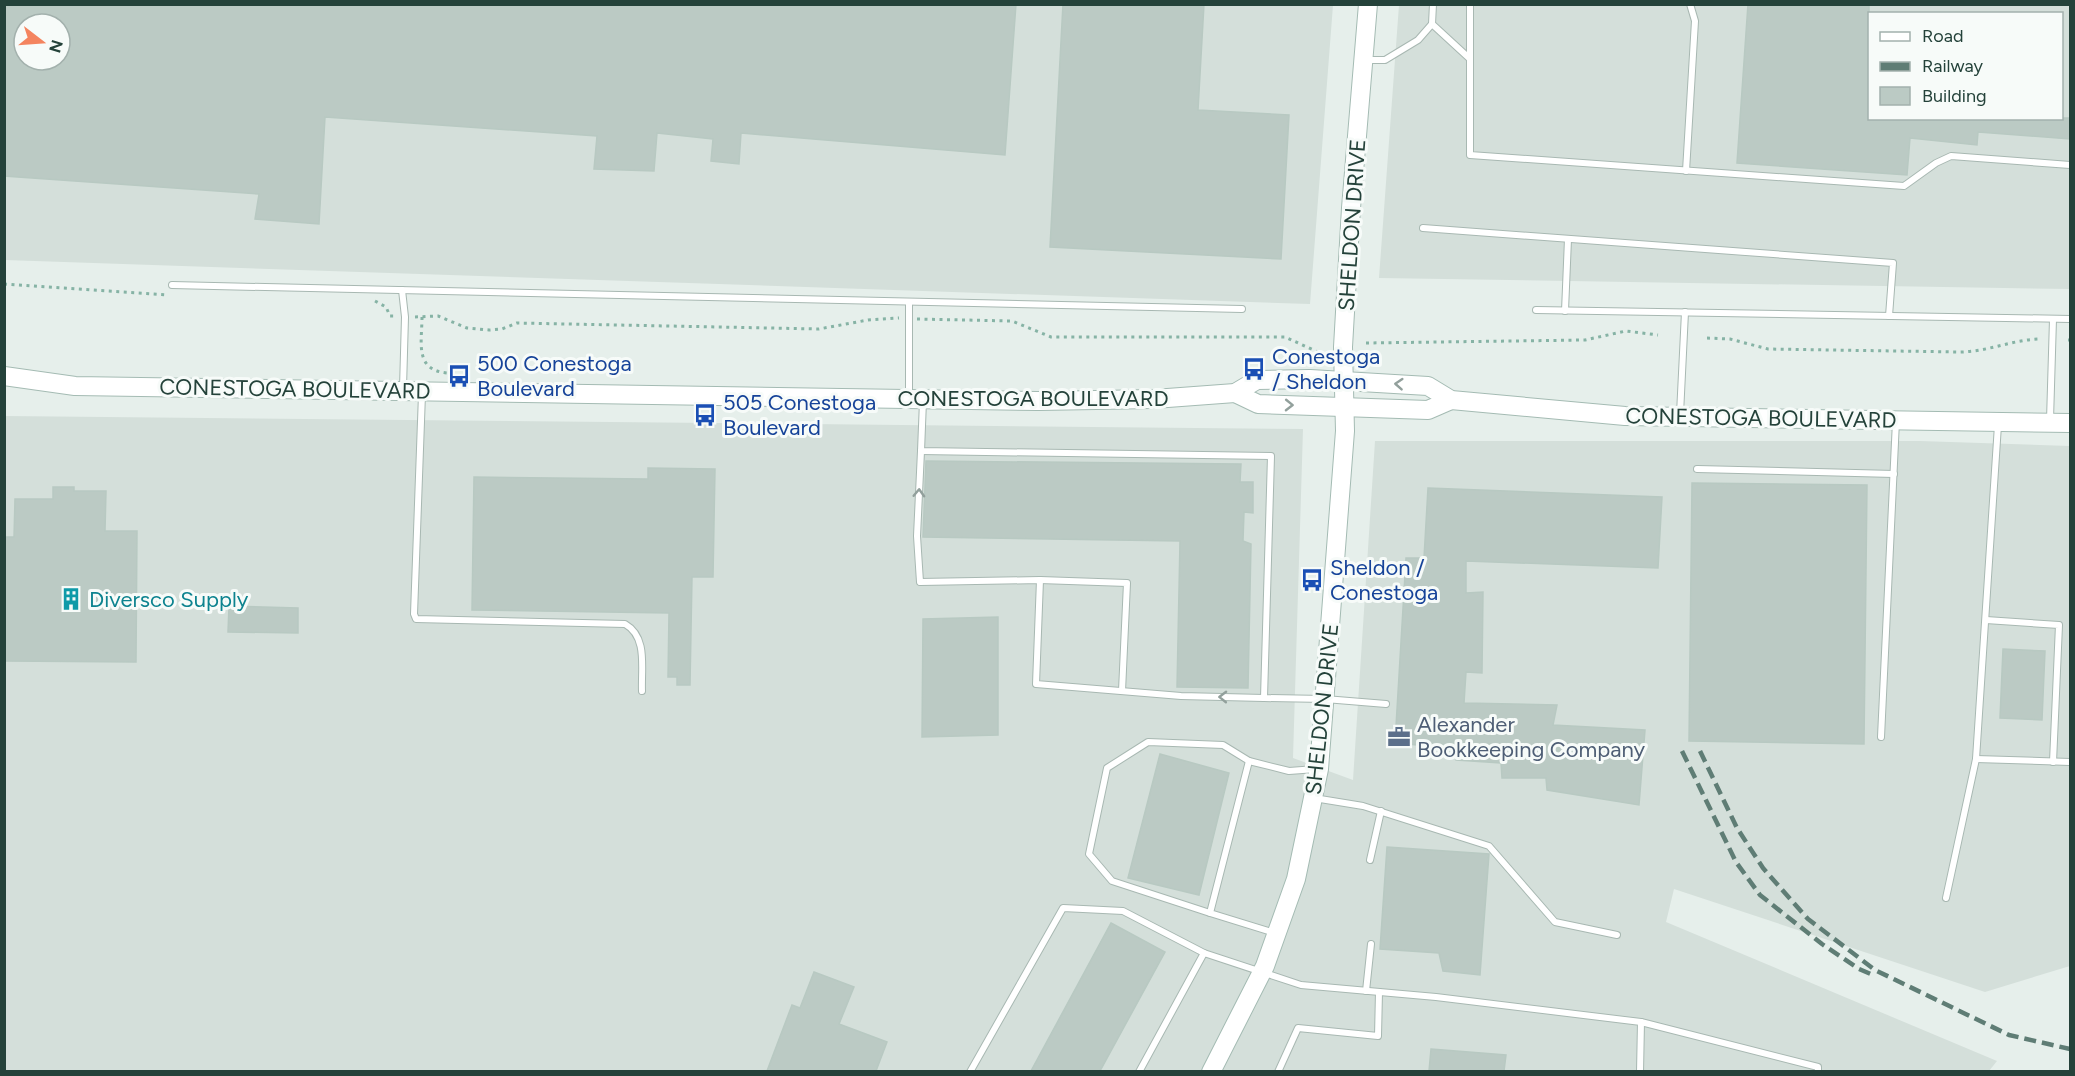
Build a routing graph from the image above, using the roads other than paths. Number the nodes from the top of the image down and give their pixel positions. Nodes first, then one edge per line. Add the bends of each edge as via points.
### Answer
1 (1368, 4) edge
2 (1434, 4) edge
3 (1470, 4) edge
4 (1690, 4) edge
5 (1432, 24) junction
6 (1469, 58) junction
7 (1365, 60) junction
8 (2070, 165) edge
9 (1686, 171) junction
10 (1423, 228) dead end
11 (1568, 239) junction
12 (172, 285) dead end
13 (402, 290) junction
14 (909, 303) junction
15 (1242, 309) dead end
16 (1536, 310) dead end
17 (1565, 311) junction
18 (1685, 312) junction
19 (1889, 316) junction
20 (2053, 319) junction
21 (2070, 319) edge
22 (4, 375) edge
23 (1344, 380) junction
24 (403, 390) junction
25 (422, 391) junction
26 (1235, 393) junction
27 (916, 399) junction
28 (1451, 400) junction
29 (1345, 406) junction
30 (1680, 417) junction
31 (1896, 421) junction
32 (1998, 422) junction
33 (2049, 422) junction
34 (2070, 423) edge
35 (921, 451) junction
36 (1697, 469) dead end
37 (1894, 474) junction
38 (1040, 580) junction
39 (1986, 620) junction
40 (642, 691) dead end
41 (1122, 691) junction
42 (1264, 698) junction
43 (1325, 699) junction
44 (1386, 704) dead end
45 (1881, 737) dead end
46 (1976, 759) junction
47 (1249, 761) junction
48 (2053, 762) junction
49 (2070, 762) edge
50 (1319, 769) junction
51 (1313, 798) junction
52 (1381, 811) junction
53 (1370, 860) dead end
54 (1946, 898) dead end
55 (1210, 913) junction
56 (1277, 933) junction
57 (1617, 935) dead end
58 (1371, 944) dead end
59 (1204, 953) junction
60 (1262, 971) junction
61 (1366, 991) junction
62 (1379, 992) junction
63 (1641, 1022) junction
64 (970, 1071) edge
65 (1138, 1071) edge
66 (1211, 1071) edge
67 (1278, 1071) edge
68 (1640, 1071) edge
69 (1818, 1071) edge

1 - 7 street, SHELDON DRIVE
2 - 5 lane
3 - 6 lane
4 - 9 lane via 1695,21
5 - 6 lane
5 - 7 lane via 1418,40 1385,60
6 - 9 lane via 1470,155
7 - 23 street, SHELDON DRIVE via 1351,208
8 - 9 lane via 1951,156 1904,186
10 - 11 lane
11 - 17 lane
11 - 19 lane via 1893,263
12 - 13 lane
13 - 14 lane
13 - 24 lane
14 - 15 lane
14 - 27 lane
16 - 17 lane
17 - 18 lane
18 - 19 lane
18 - 30 lane
19 - 20 lane
20 - 21 lane
20 - 33 lane
22 - 24 street, CONESTOGA BOULEVARD via 75,386
23 - 26 street, CONESTOGA BOULEVARD via 1257,380
28 -> 23 street, CONESTOGA BOULEVARD via 1428,386
23 - 29 street, SHELDON DRIVE
24 - 25 street, CONESTOGA BOULEVARD
25 - 27 street, CONESTOGA BOULEVARD
25 - 40 lane via 416,619 625,624 641,638
26 - 27 street, CONESTOGA BOULEVARD via 1131,400
26 -> 29 street, CONESTOGA BOULEVARD via 1258,404
27 - 35 lane
28 - 29 street, CONESTOGA BOULEVARD via 1428,410
28 - 30 street, CONESTOGA BOULEVARD via 1625,417
29 - 43 street, SHELDON DRIVE
30 - 31 street, CONESTOGA BOULEVARD
31 - 32 street, CONESTOGA BOULEVARD
31 - 37 lane
32 - 33 street, CONESTOGA BOULEVARD
32 - 39 lane
33 - 34 street, CONESTOGA BOULEVARD
38 -> 35 lane via 920,582 917,536
35 - 42 lane via 1271,456
36 - 37 lane
37 - 45 lane
38 - 41 lane via 1036,684
38 - 41 lane via 1127,583
39 - 46 lane
39 - 48 lane via 2059,625
42 -> 41 lane
42 - 43 lane
43 - 44 lane
43 - 50 street, SHELDON DRIVE
46 - 48 lane
46 - 54 lane
47 - 50 lane via 1289,771
47 - 55 lane
47 - 55 lane via 1223,745 1148,742 1107,768 1089,854 1112,881
48 - 49 lane
50 - 51 street, SHELDON DRIVE
51 - 52 lane
51 - 56 street, SHELDON DRIVE via 1296,879
52 - 53 lane
52 - 57 lane via 1489,846 1555,922
55 - 56 lane
56 - 60 street, SHELDON DRIVE
58 - 61 lane
59 - 60 lane
59 - 64 lane via 1123,912 1063,908
59 - 65 lane
60 - 61 lane via 1301,985
60 - 66 street, SHELDON DRIVE
61 - 62 lane
62 - 63 lane
62 - 67 lane via 1378,1036 1298,1028
63 - 68 lane
63 - 69 lane via 1818,1067

